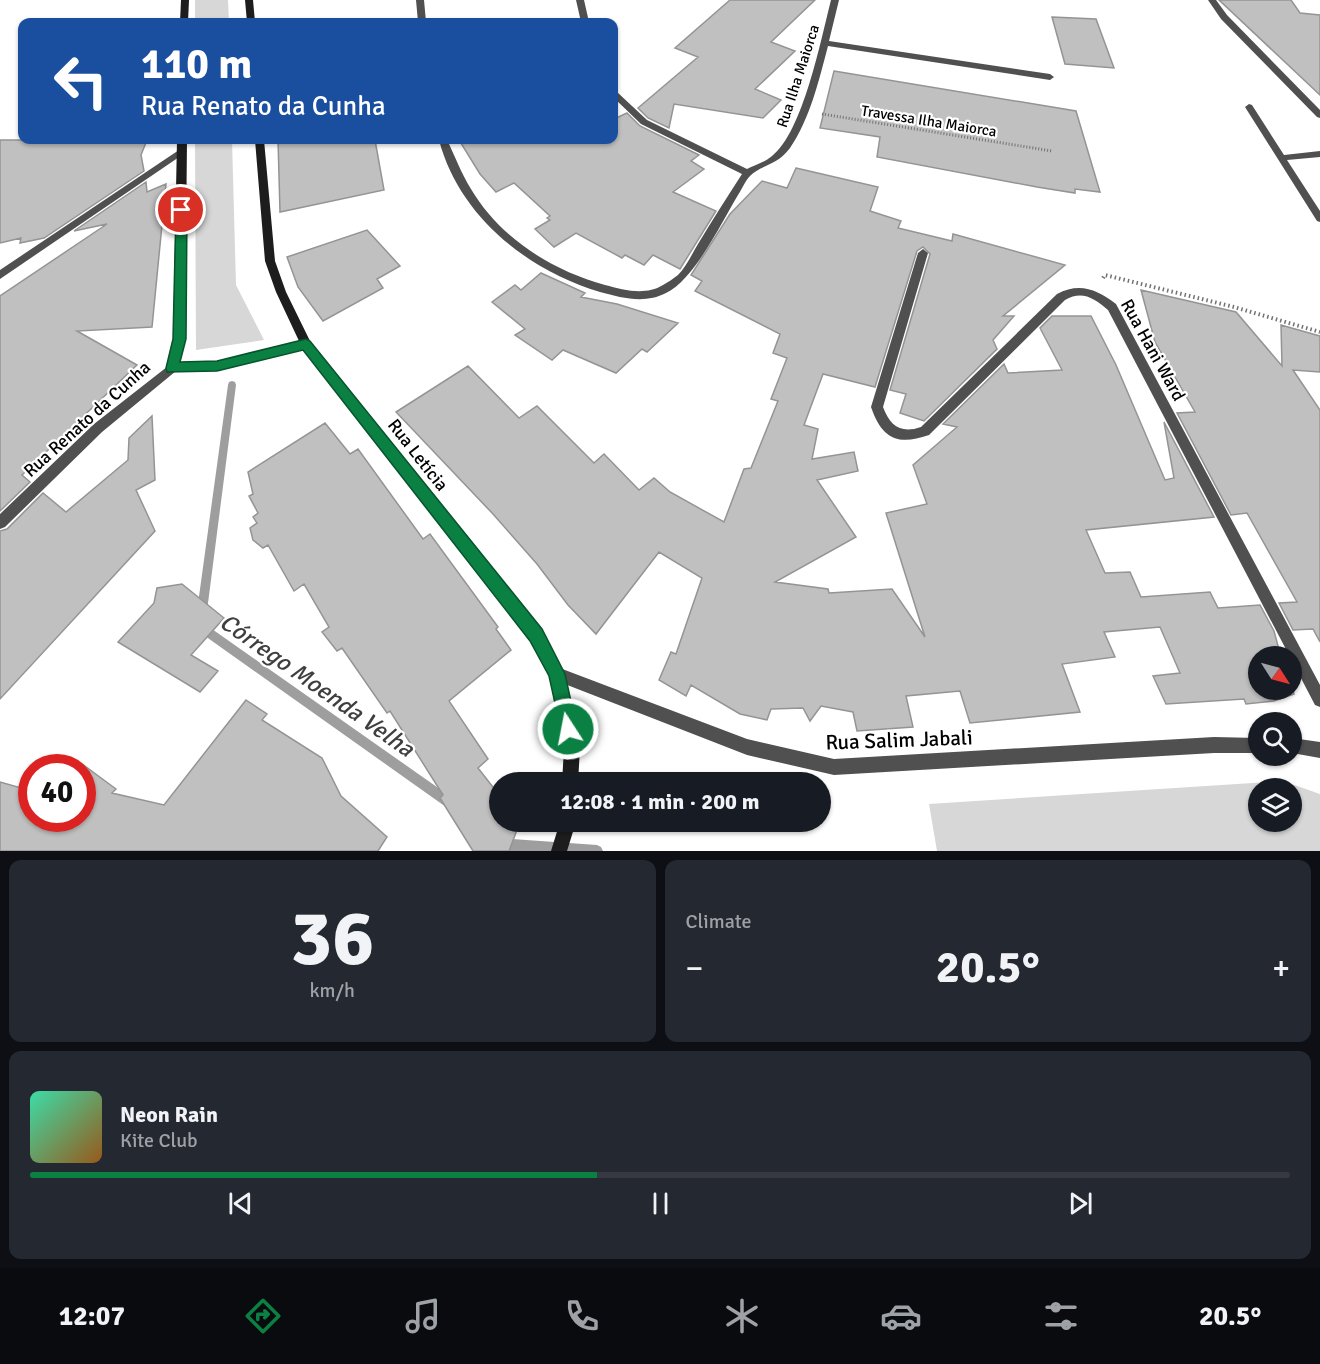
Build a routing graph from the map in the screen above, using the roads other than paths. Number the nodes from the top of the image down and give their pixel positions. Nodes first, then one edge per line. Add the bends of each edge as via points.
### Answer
1 (185, 0) edge
2 (249, 0) edge
3 (420, 0) edge
4 (580, 0) edge
5 (835, 0) edge
6 (1212, 0) edge
7 (184, 18) edge
8 (251, 18) edge
9 (422, 18) edge
10 (584, 18) edge
11 (824, 43) junction
12 (1050, 77) dead end
13 (618, 98) edge
14 (1250, 107) dead end
15 (1320, 115) edge
16 (182, 144) edge
17 (260, 144) edge
18 (444, 144) edge
19 (182, 151) junction
20 (1320, 154) edge
21 (1281, 158) junction
22 (747, 173) junction
23 (1320, 219) edge
24 (923, 253) dead end
25 (0, 275) edge
26 (306, 344) junction
27 (172, 368) junction
28 (0, 523) edge
29 (557, 674) junction
30 (1320, 700) edge
31 (1248, 746) edge
32 (1302, 747) edge
33 (1320, 750) edge
34 (571, 772) edge
35 (565, 832) edge
36 (559, 851) edge

1 - 7 street
2 - 8 street
3 - 9 street
4 - 10 street
5 - 11 street, Rua Ilha Maiorca
6 - 15 street
11 - 12 street
11 - 22 street, Rua Ilha Maiorca via 791,139 777,158
13 - 22 street via 644,122
14 - 21 street
16 - 19 street, Rua Renato da Cunha
17 - 26 street, Rua Letícia via 270,261
18 - 22 street via 480,209 523,252 583,284 629,295 651,296 668,289 683,276
19 - 25 street
19 - 27 street, Rua Renato da Cunha via 179,339
20 - 21 street
21 - 23 street
24 - 30 street, Rua Hani Ward via 877,407 881,420 899,435 925,431 1061,297 1071,291 1091,292 1112,307
26 - 27 street, Rua Renato da Cunha via 217,366
26 - 29 street, Rua Letícia via 536,635
27 - 28 street, Rua Renato da Cunha via 98,428
29 - 31 street, Rua Salim Jabali via 747,747 834,767
29 - 34 street, Rua Letícia via 572,748
32 - 33 street
35 - 36 street

